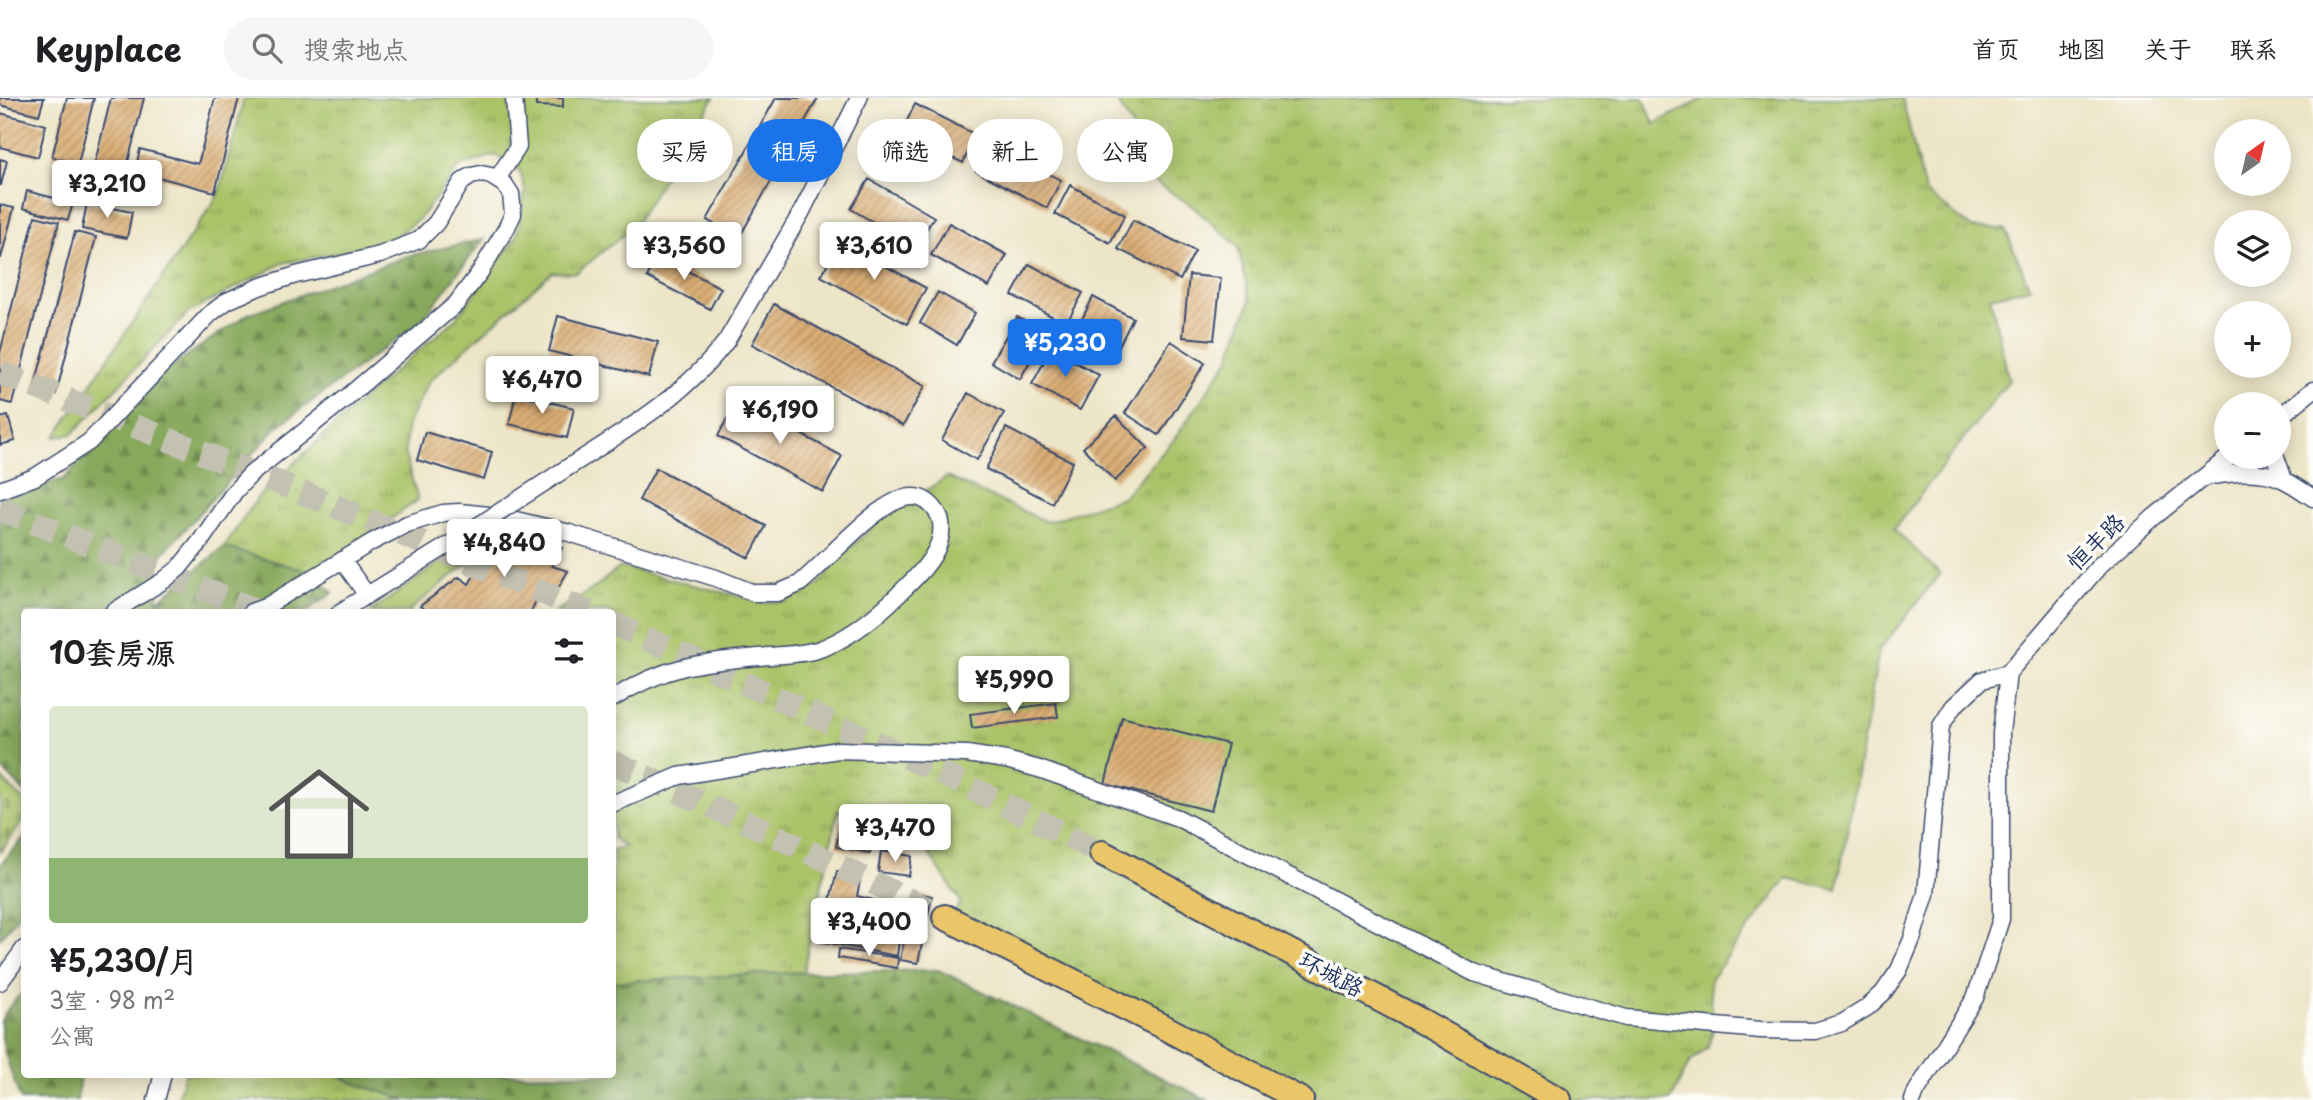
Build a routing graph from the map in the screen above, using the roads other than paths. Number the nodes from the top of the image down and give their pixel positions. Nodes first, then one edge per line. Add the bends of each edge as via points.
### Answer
1 (514, 98) edge
2 (859, 98) edge
3 (497, 179) junction
4 (2313, 390) edge
5 (2291, 408) edge
6 (2214, 469) edge
7 (2280, 469) edge
8 (2204, 477) junction
9 (2284, 480) junction
10 (0, 489) edge
11 (2313, 498) edge
12 (342, 560) junction
13 (367, 595) junction
14 (118, 609) edge
15 (259, 609) edge
16 (345, 609) edge
17 (2008, 673) junction
18 (616, 697) edge
19 (616, 802) edge
20 (1102, 853) tunnel mouth
21 (945, 917) tunnel mouth
22 (21, 953) edge
23 (0, 982) edge
24 (162, 1078) edge
25 (156, 1100) edge
26 (1301, 1100) edge
27 (1559, 1100) edge
28 (1913, 1100) edge

1 - 3 street via 518,147
2 - 13 street, bridge via 801,213 714,356 678,392
3 - 10 street via 476,174 462,182 432,229 419,240 380,255 288,277 227,301 89,442 35,477
3 - 14 street via 511,194 513,214 456,304 250,474 179,568
4 - 5 street
6 - 8 street, 恒丰路
7 - 9 street
8 - 9 street via 2245,472
8 - 17 street, 恒丰路 via 2100,565
9 - 11 street
12 - 13 street
12 - 15 street
12 - 18 street via 407,524 459,512 535,524 754,593 778,593 815,572 891,503 920,498 939,515 939,544 926,565 891,602 845,636 814,651 680,667
13 - 16 street
17 - 19 street via 1982,680 1941,726 1926,894 1899,970 1868,1007 1842,1023 1815,1031 1626,1018 1474,973 1187,822 1006,760 967,754 838,750 680,776
17 - 28 street via 2001,733 2001,919 1975,999
20 - 27 main road, 环城路 via 1396,1007
21 - 26 main road
22 - 23 street
24 - 25 street

